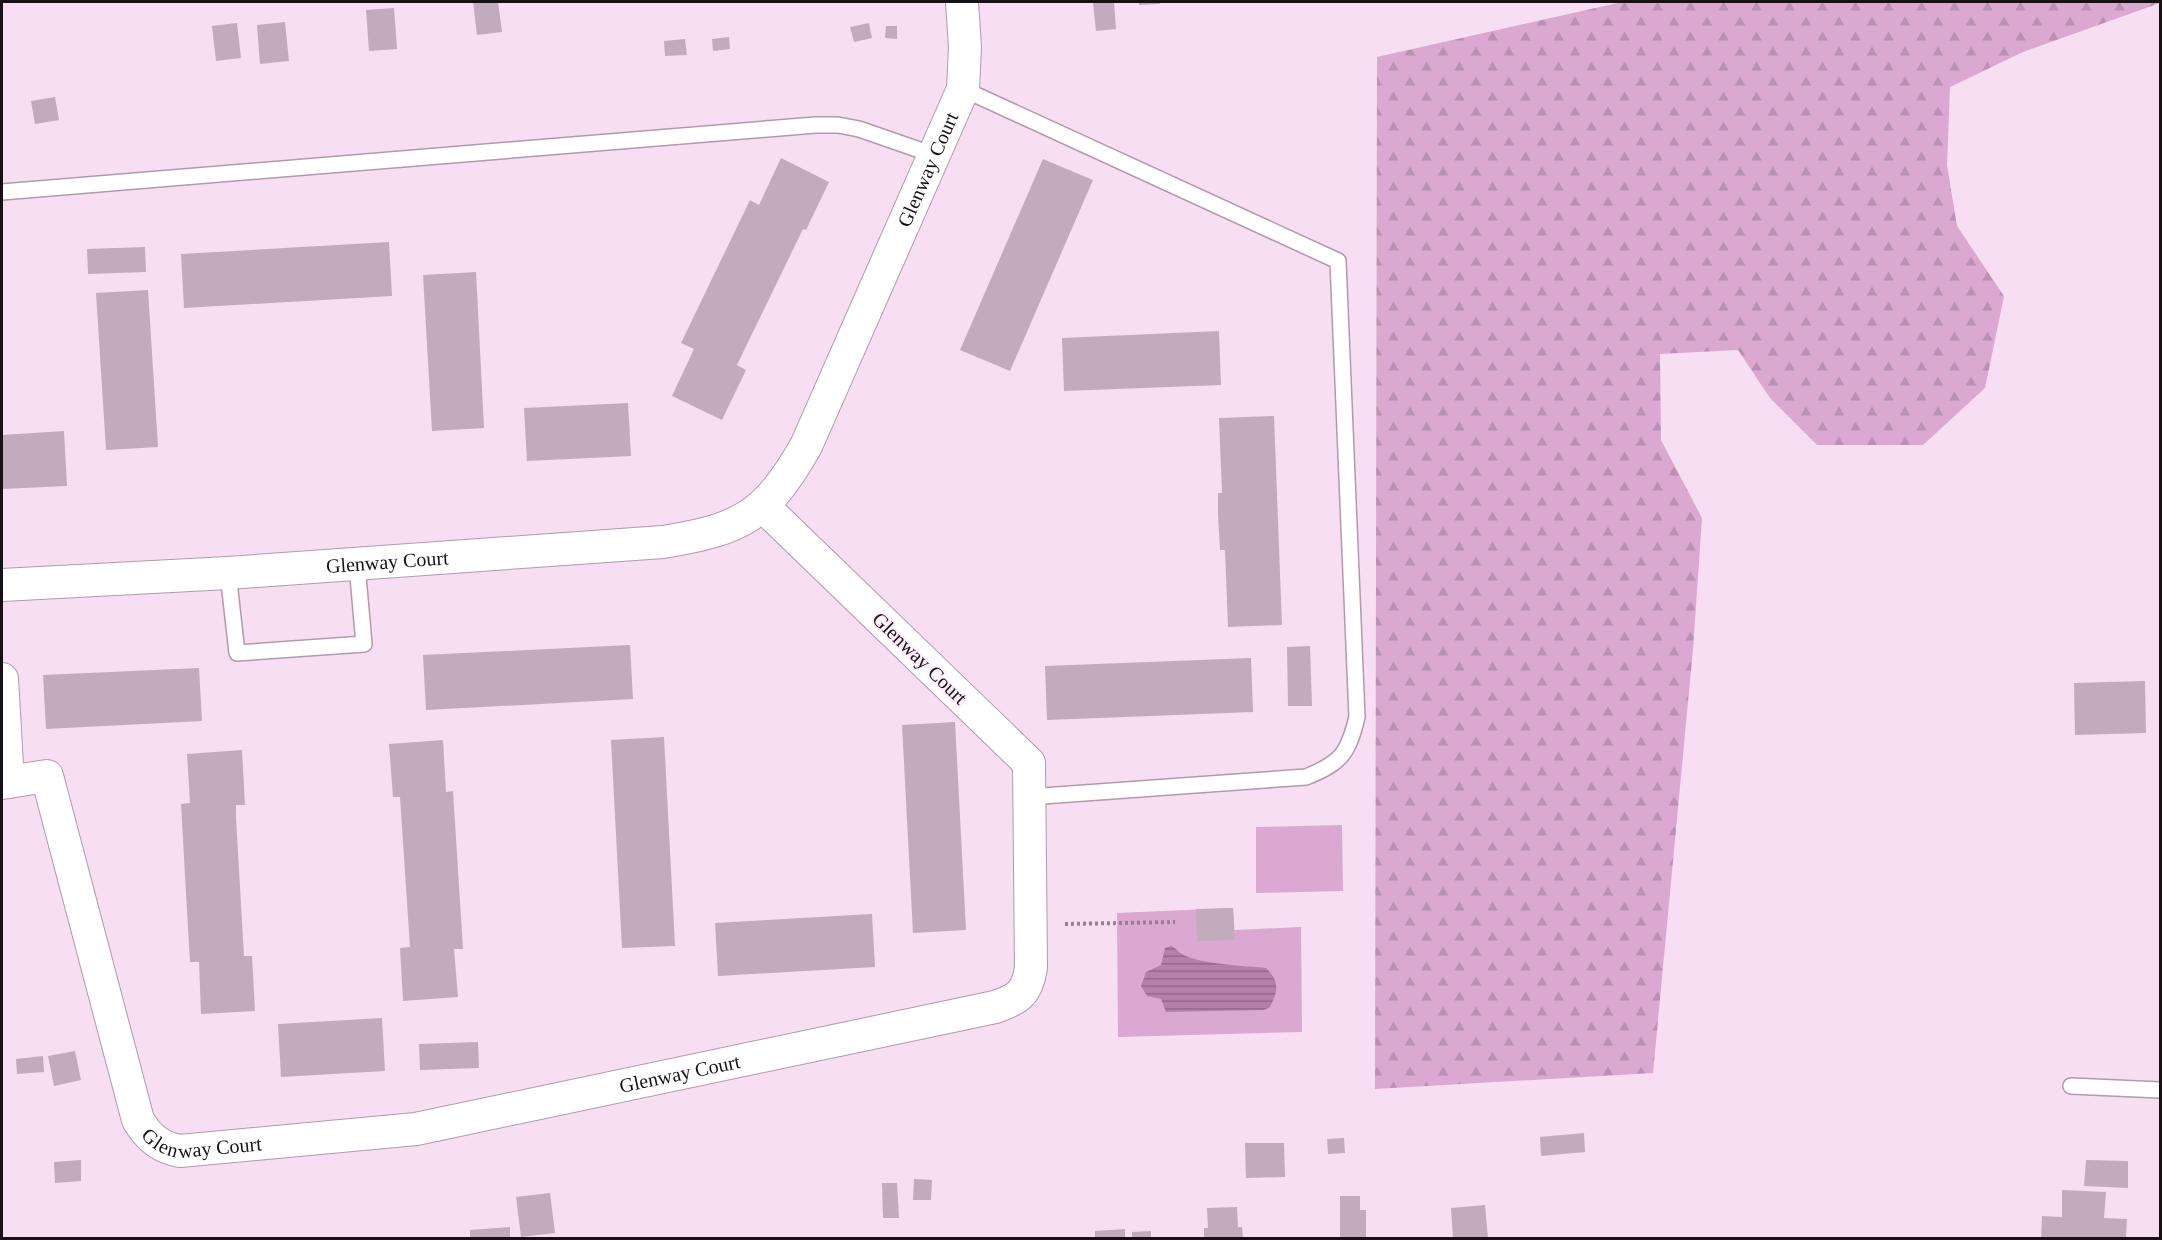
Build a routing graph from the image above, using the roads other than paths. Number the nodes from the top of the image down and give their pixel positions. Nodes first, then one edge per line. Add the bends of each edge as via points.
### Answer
1 (962, 2) edge
2 (963, 89) junction
3 (934, 155) junction
4 (2, 192) edge
5 (763, 506) junction
6 (357, 565) junction
7 (228, 573) junction
8 (2, 585) edge
9 (2, 679) edge
10 (5, 782) edge
11 (1029, 797) junction
12 (2071, 1086) dead end
13 (2160, 1090) edge

1 - 2 street
2 - 3 street, Glenway Court
2 - 11 lane via 1338,261 1356,717 1343,754 1329,768 1306,777
3 - 4 lane via 859,129 815,125
3 - 5 street, Glenway Court via 806,446 792,471
5 - 6 street, Glenway Court via 747,518 711,533 663,542
5 - 11 street, Glenway Court via 1029,763
6 - 7 street, Glenway Court
6 - 7 lane via 364,644 237,653
7 - 8 street, Glenway Court
9 - 10 street, Glenway Court
10 - 11 street, Glenway Court via 47,776 138,1120 159,1145 180,1150 416,1129 1012,1002 1029,981 1031,968
12 - 13 lane

